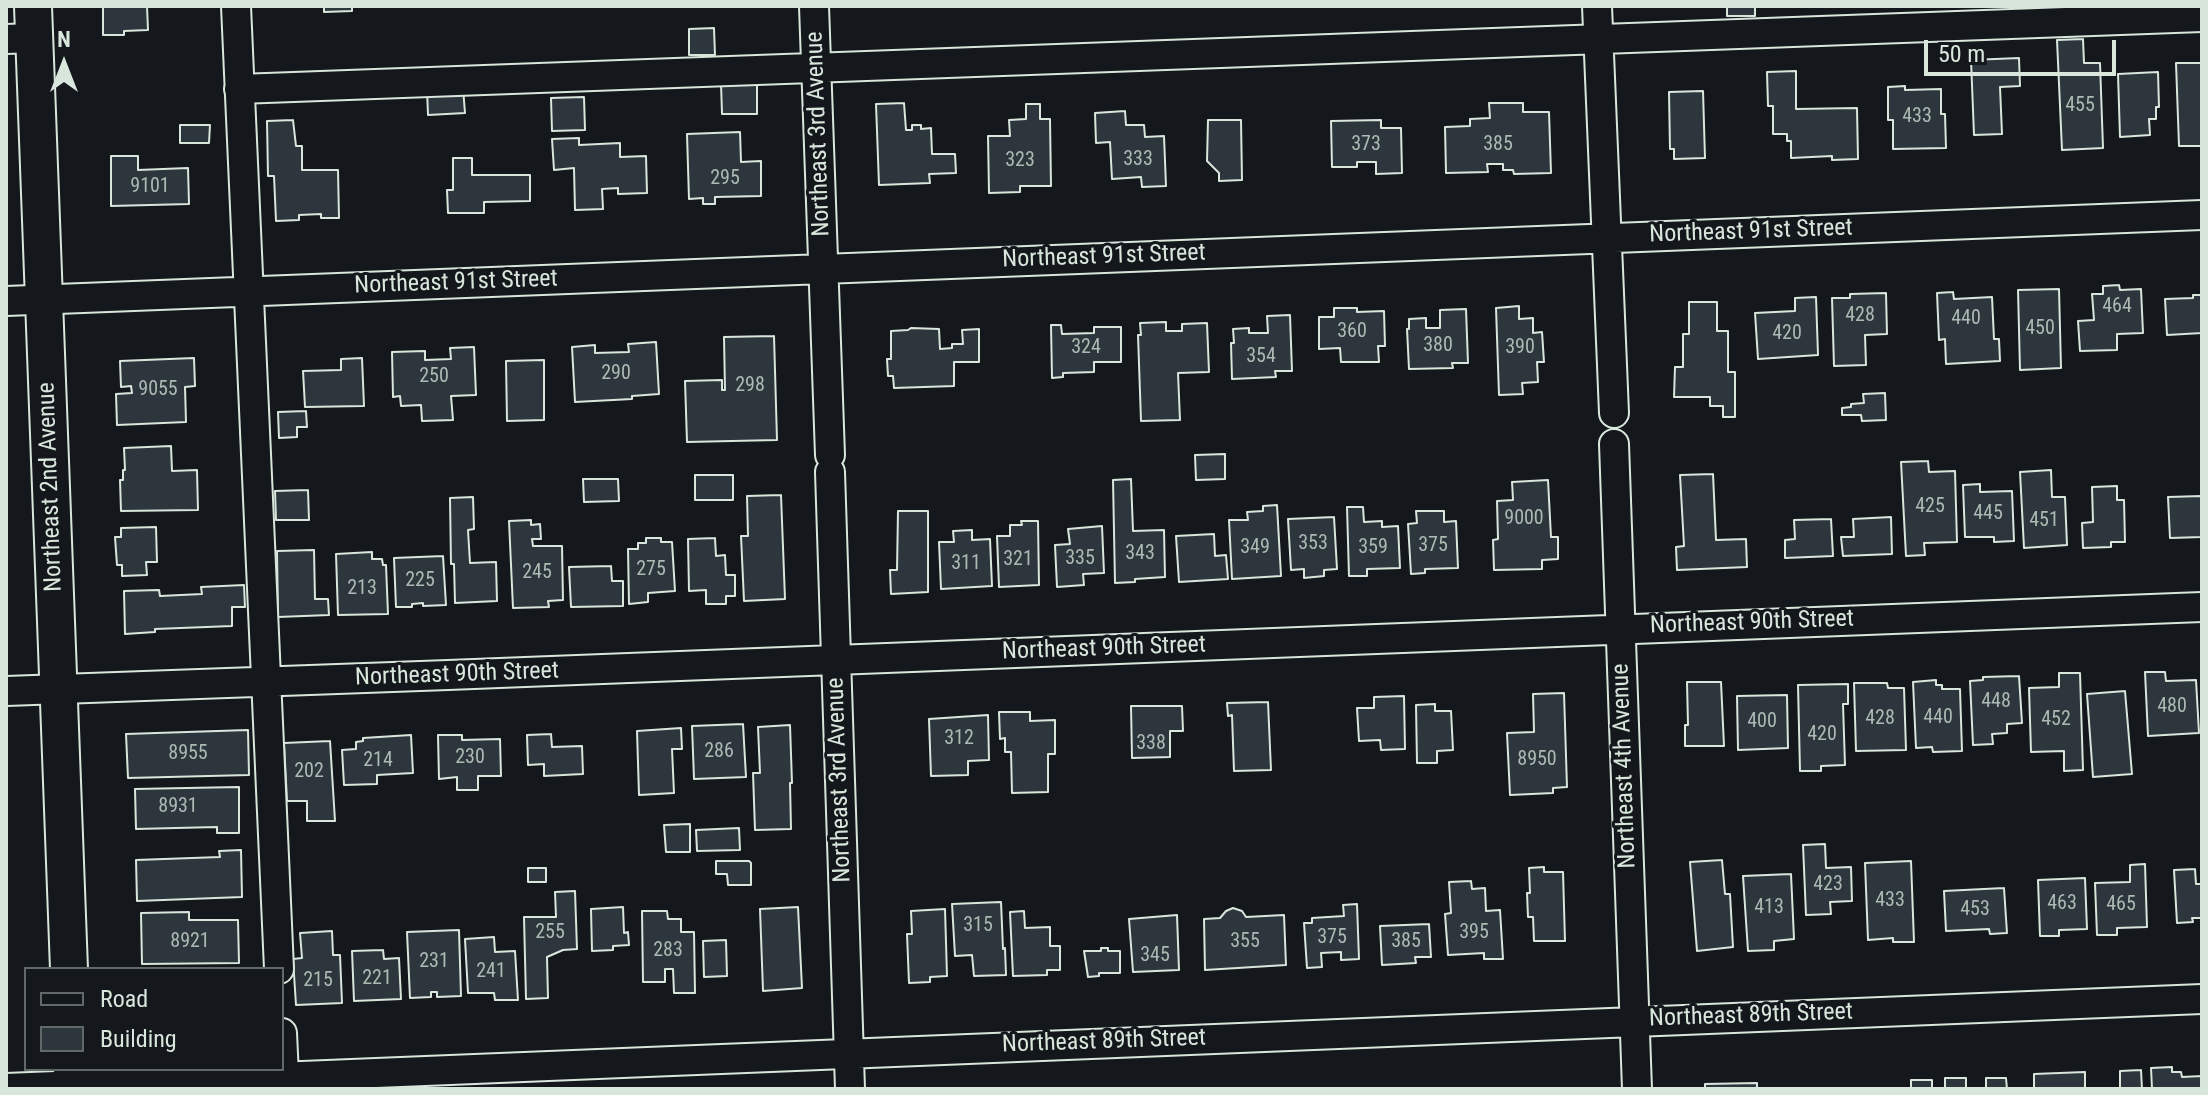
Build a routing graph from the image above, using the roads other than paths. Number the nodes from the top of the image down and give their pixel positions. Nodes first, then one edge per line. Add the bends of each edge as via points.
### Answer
1 (236, 6) edge
2 (814, 6) edge
3 (1597, 6) edge
4 (2202, 17) edge
5 (24, 27) edge
6 (1599, 39) junction
7 (816, 67) junction
8 (239, 89) junction
9 (2202, 215) edge
10 (1607, 237) junction
11 (823, 268) junction
12 (249, 291) junction
13 (44, 300) junction
14 (6, 301) edge
15 (1614, 413) dead end
16 (1614, 444) dead end
17 (2202, 607) edge
18 (1620, 628) junction
19 (837, 660) junction
20 (266, 682) junction
21 (59, 689) junction
22 (6, 691) edge
23 (69, 967) edge
24 (279, 967) edge
25 (2202, 999) edge
26 (1633, 1021) junction
27 (848, 1053) junction
28 (284, 1071) edge
29 (284, 1076) junction
30 (73, 1081) edge
31 (6, 1088) edge
32 (850, 1089) edge
33 (1637, 1089) edge

1 - 8 street
2 - 7 street, Northeast 3rd Avenue
3 - 6 street
4 - 6 street
5 - 13 main road, Northeast 2nd Avenue
6 - 7 street
6 - 10 street
7 - 8 street
7 - 11 street, Northeast 3rd Avenue
8 - 12 street
9 - 10 street, Northeast 91st Street
10 - 11 street, Northeast 91st Street
10 - 15 street
11 - 12 street, Northeast 91st Street
11 - 19 street, Northeast 3rd Avenue
12 - 13 street, Northeast 91st Street
12 - 20 street
13 - 14 street, Northeast 91st Street
13 - 21 main road, Northeast 2nd Avenue
16 - 18 street, Northeast 4th Avenue
17 - 18 street, Northeast 90th Street
18 - 19 street, Northeast 90th Street
18 - 26 street, Northeast 4th Avenue
19 - 20 street, Northeast 90th Street
19 - 27 street, Northeast 3rd Avenue
20 - 21 street, Northeast 90th Street
20 - 24 street
21 - 22 street, Northeast 90th Street
21 - 23 main road, Northeast 2nd Avenue
25 - 26 street, Northeast 89th Street
26 - 27 street, Northeast 89th Street
26 - 33 street, Northeast 4th Avenue
27 - 29 street, Northeast 89th Street
27 - 32 street, Northeast 3rd Avenue
28 - 29 street
29 - 30 street, Northeast 89th Street
30 - 31 street, Northeast 89th Street

